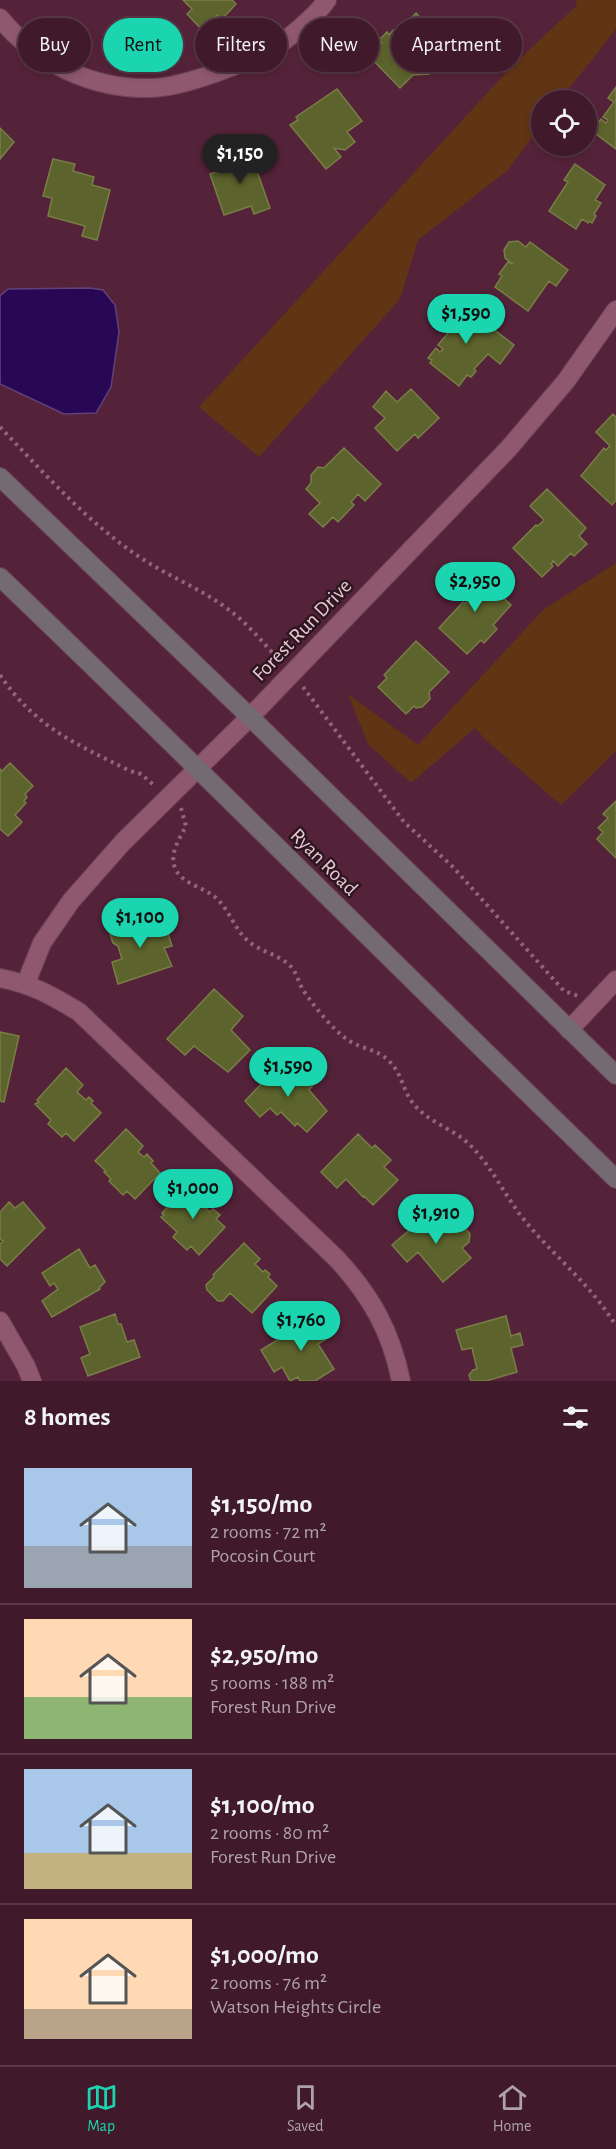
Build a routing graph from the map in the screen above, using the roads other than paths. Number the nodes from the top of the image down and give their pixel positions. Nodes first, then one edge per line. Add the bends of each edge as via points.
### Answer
1 (327, 0) edge
2 (0, 18) edge
3 (616, 310) edge
4 (0, 477) edge
5 (0, 577) edge
6 (250, 717) junction
7 (197, 767) junction
8 (0, 978) edge
9 (616, 980) edge
10 (26, 983) junction
11 (569, 1030) junction
12 (616, 1075) edge
13 (616, 1179) edge
14 (0, 1321) edge
15 (32, 1381) edge
16 (401, 1381) edge

1 - 2 street via 270,50 200,78 153,88 110,85 75,75 44,59
3 - 6 street, Forest Run Drive via 566,381 509,448
4 - 6 main road
5 - 7 main road, Ryan Road
6 - 7 street, Forest Run Drive
6 - 11 main road
7 - 10 street, Forest Run Drive via 71,902 42,943
7 - 13 main road, Ryan Road
8 - 10 street
9 - 11 street
10 - 16 street via 79,1012 344,1268 376,1309
11 - 12 main road
14 - 15 street

